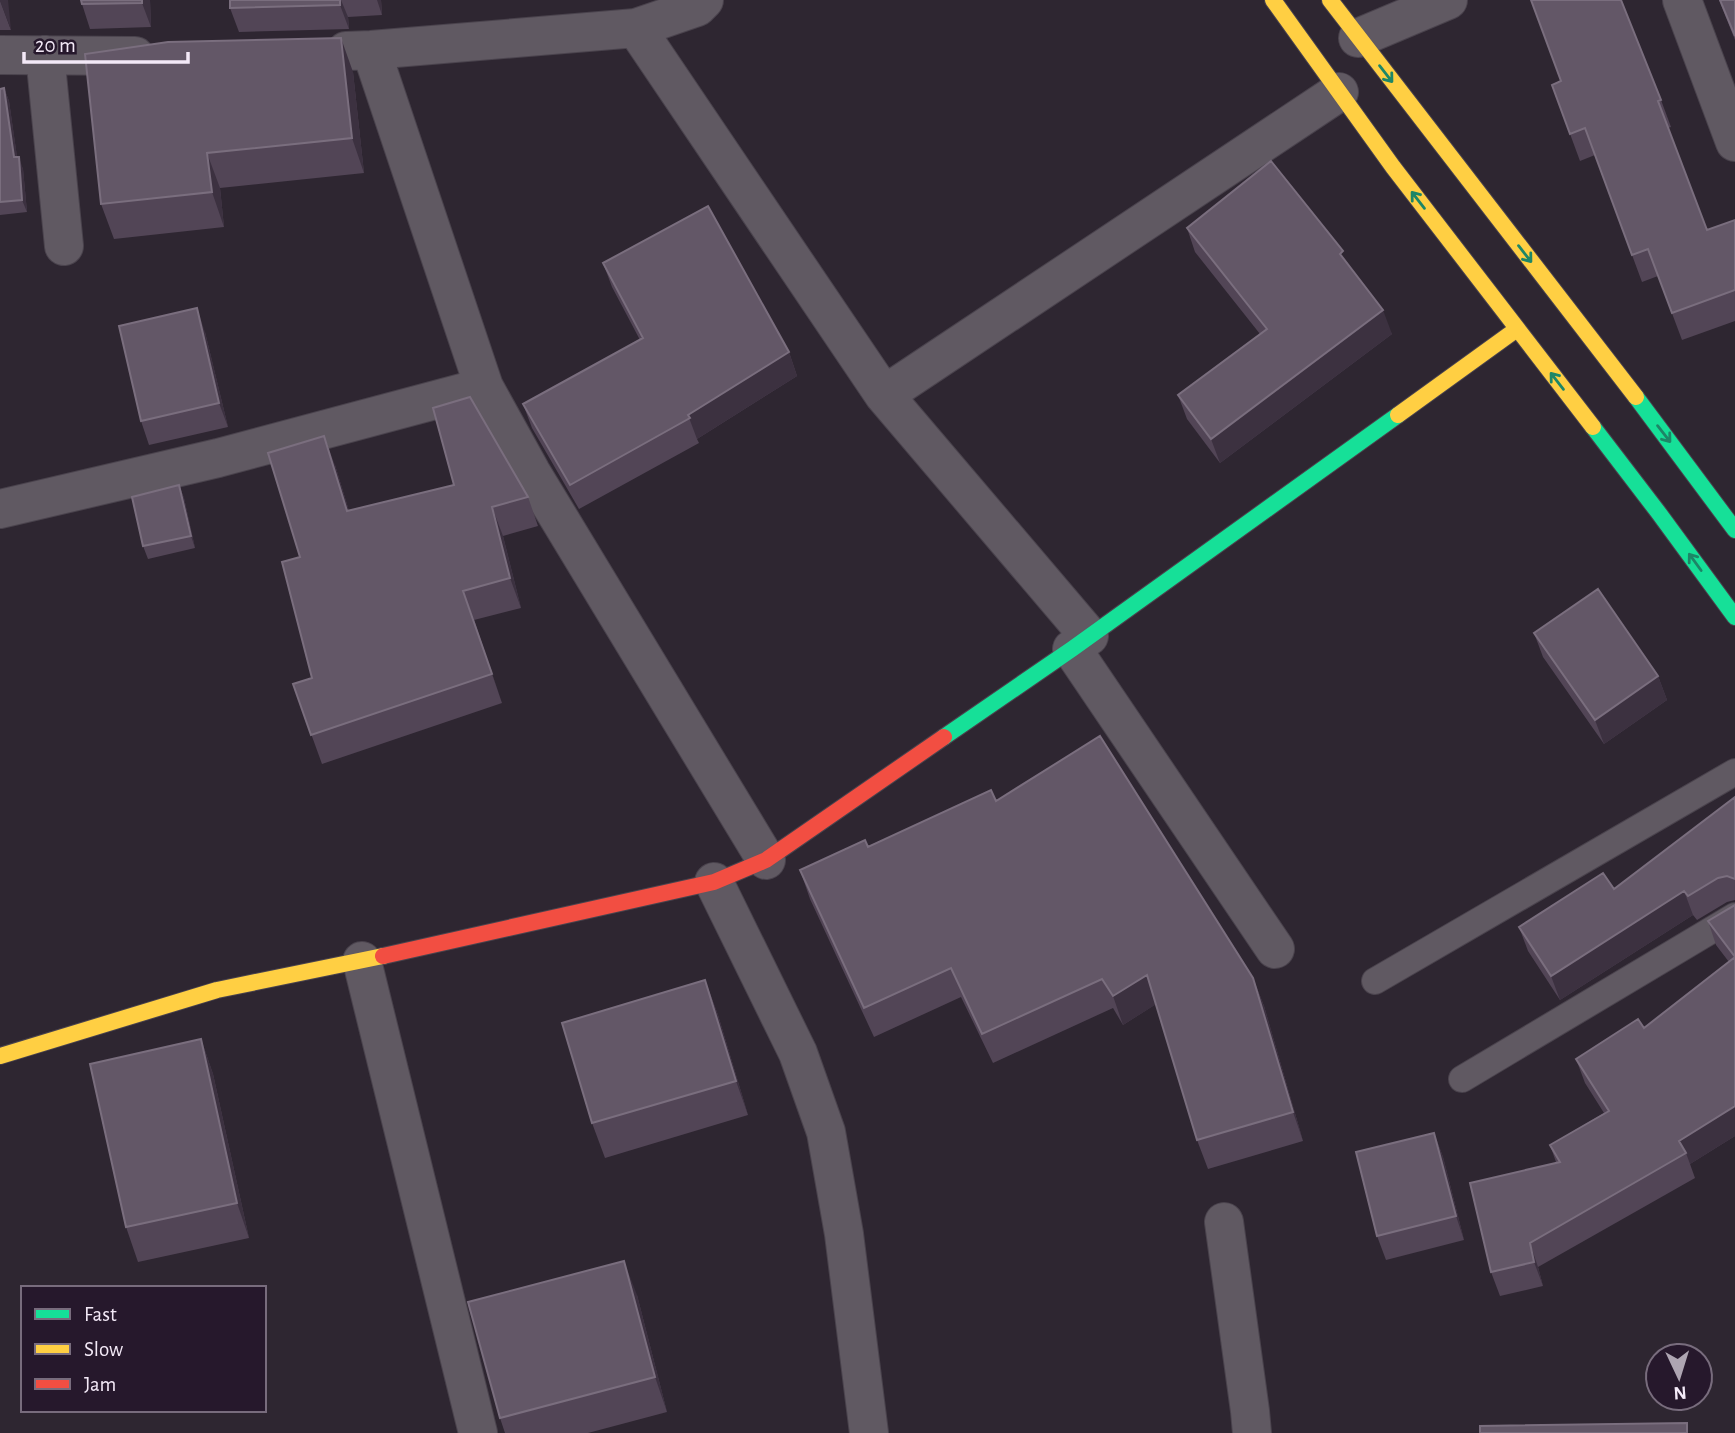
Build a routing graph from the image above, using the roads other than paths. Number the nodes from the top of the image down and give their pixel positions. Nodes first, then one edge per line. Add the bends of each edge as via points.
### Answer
1 (704, 0) edge
2 (1273, 0) edge
3 (1330, 0) edge
4 (1448, 0) edge
5 (1682, 0) edge
6 (636, 28) junction
7 (1358, 38) junction
8 (371, 50) junction
9 (315, 51) edge
10 (0, 55) edge
11 (45, 55) junction
12 (163, 55) edge
13 (1339, 92) junction
14 (1735, 142) edge
15 (64, 246) dead end
16 (1517, 329) junction
17 (484, 387) junction
18 (884, 395) junction
19 (0, 509) edge
20 (1735, 530) edge
21 (1735, 617) edge
22 (1081, 642) junction
23 (1735, 772) edge
24 (766, 860) junction
25 (714, 882) junction
26 (1735, 916) edge
27 (1275, 949) dead end
28 (362, 961) junction
29 (1375, 981) dead end
30 (0, 1056) edge
31 (1462, 1079) dead end
32 (1224, 1222) dead end
33 (478, 1433) edge
34 (869, 1433) edge
35 (1252, 1433) edge

1 - 6 street via 697,7
2 - 13 street
3 - 7 street
4 - 7 street
5 - 14 street
6 - 8 street
6 - 18 street
7 -> 20 street
8 - 9 street
8 - 17 street
10 - 11 street
11 - 12 street
11 - 15 street
16 -> 13 street
13 - 18 street
21 -> 16 street
16 - 22 street
17 - 19 street via 218,458
17 - 24 street
18 - 22 street
22 - 24 street
22 - 27 street
23 - 29 lane
24 - 25 street
25 - 28 street
25 - 34 street via 798,1053 826,1132
26 - 31 lane
28 - 30 street via 217,990
28 - 33 street
32 - 35 street

